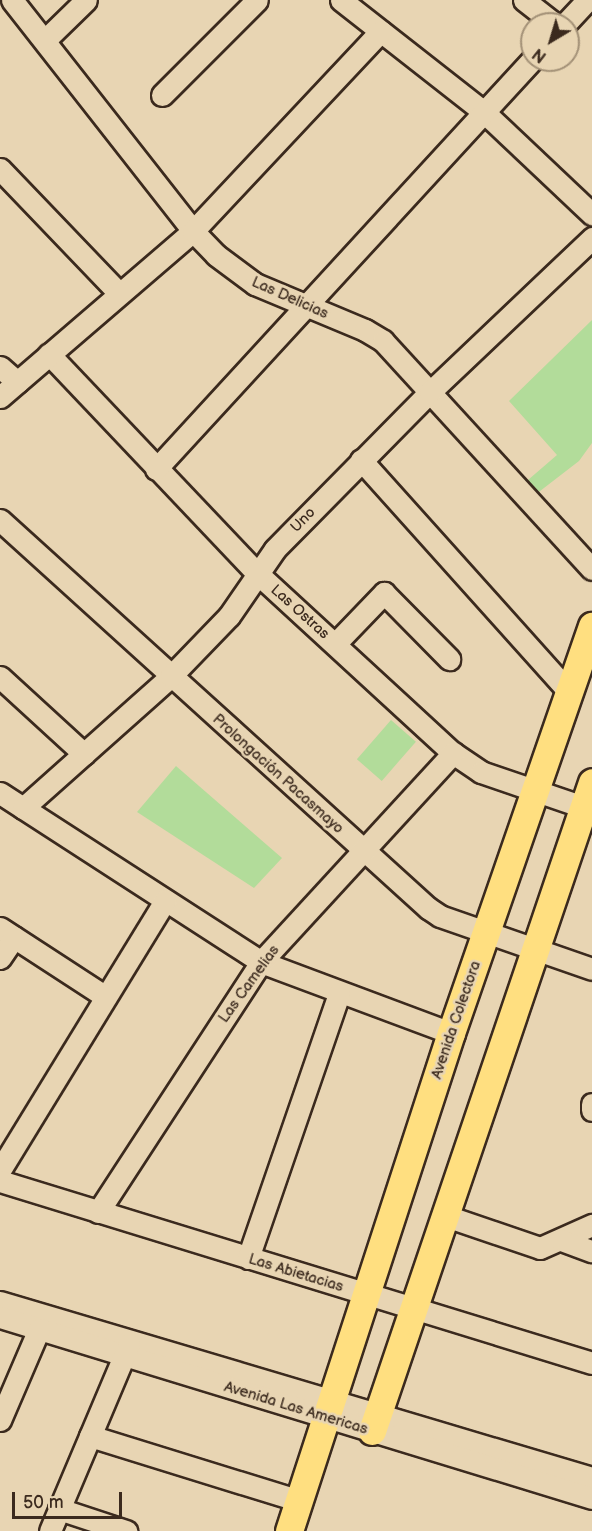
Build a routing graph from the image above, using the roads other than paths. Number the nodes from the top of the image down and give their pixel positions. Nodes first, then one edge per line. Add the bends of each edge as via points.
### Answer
1 (12, 0) edge
2 (86, 0) edge
3 (257, 0) edge
4 (340, 0) edge
5 (524, 0) edge
6 (587, 0) edge
7 (540, 12) edge
8 (576, 12) edge
9 (381, 31) junction
10 (45, 40) junction
11 (521, 72) edge
12 (162, 95) dead end
13 (484, 112) junction
14 (0, 169) edge
15 (592, 214) edge
16 (194, 231) junction
17 (592, 238) edge
18 (119, 293) junction
19 (306, 306) junction
20 (49, 354) junction
21 (0, 367) edge
22 (17, 382) junction
23 (430, 392) junction
24 (0, 397) edge
25 (361, 460) junction
26 (156, 469) junction
27 (0, 520) edge
28 (592, 569) edge
29 (258, 574) junction
30 (592, 626) edge
31 (335, 644) junction
32 (449, 659) dead end
33 (171, 676) junction
34 (0, 677) edge
35 (570, 693) junction
36 (453, 753) junction
37 (84, 754) junction
38 (592, 782) edge
39 (536, 791) junction
40 (0, 793) edge
41 (23, 808) junction
42 (588, 809) edge
43 (363, 851) junction
44 (165, 901) junction
45 (7, 932) edge
46 (486, 932) junction
47 (536, 950) junction
48 (0, 958) edge
49 (261, 962) junction
50 (592, 969) edge
51 (339, 993) junction
52 (106, 998) junction
53 (451, 1033) junction
54 (592, 1104) edge
55 (592, 1110) edge
56 (0, 1170) edge
57 (0, 1181) edge
58 (98, 1212) junction
59 (446, 1216) junction
60 (592, 1225) edge
61 (561, 1240) junction
62 (592, 1251) edge
63 (248, 1258) junction
64 (366, 1294) junction
65 (0, 1302) edge
66 (413, 1309) junction
67 (0, 1317) edge
68 (39, 1329) junction
69 (128, 1348) junction
70 (592, 1363) edge
71 (329, 1409) junction
72 (0, 1419) edge
73 (375, 1422) junction
74 (90, 1436) junction
75 (592, 1478) edge
76 (592, 1498) edge
77 (300, 1501) junction
78 (59, 1509) junction
79 (50, 1531) edge
80 (126, 1531) edge
81 (289, 1531) edge

1 - 10 street, Las Delicias
2 - 10 street
3 - 12 street
4 - 9 street
5 - 7 street
6 - 8 street
9 - 13 street
9 - 16 street
10 - 16 street, Las Delicias
11 - 13 street
13 - 15 street
13 - 19 street
14 - 18 street
16 - 18 street
16 - 19 street, Las Delicias via 235,271
17 - 23 street, Uno
18 - 20 street
19 - 23 street, Las Delicias via 383,341
19 - 26 street
20 - 22 street
20 - 26 street, Las Ostras
21 - 22 street
22 - 24 street
23 - 25 street, Uno
23 - 28 street, Las Delicias
25 - 29 street, Uno via 275,549
25 - 35 street
26 - 29 street, Las Ostras
27 - 33 street, Prolongación Pacasmayo
29 - 31 street, Las Ostras
29 - 33 street, Uno via 229,616
30 - 35 main road, Avenida Colectora
31 - 32 street via 384,592
31 - 36 street, Las Ostras
33 - 37 street, Uno
33 - 43 street, Prolongación Pacasmayo
34 - 37 street
35 - 39 main road, Avenida Colectora
36 - 39 street, Las Ostras via 481,772
36 - 43 street, Las Camelias
37 - 41 street, Uno
38 - 42 main road
39 - 42 street, Las Ostras
39 - 46 main road, Avenida Colectora
40 - 41 street
41 - 44 street
42 - 47 main road
43 - 46 street, Prolongación Pacasmayo via 440,916
43 - 49 street, Las Camelias
44 - 49 street
44 - 52 street
45 - 48 street
45 - 52 street
46 - 47 street, Prolongación Pacasmayo
46 - 53 main road, Avenida Colectora
47 - 50 street, Prolongación Pacasmayo
47 - 59 main road
49 - 51 street
49 - 58 street, Las Camelias
51 - 53 street
51 - 63 street
52 - 56 street
53 - 64 main road, Avenida Colectora
54 - 55 street
57 - 58 street, Las Abietacias
58 - 63 street, Las Abietacias
59 - 61 street via 540,1248
59 - 66 main road
60 - 61 street
61 - 62 street
63 - 64 street, Las Abietacias
64 - 66 street, Las Abietacias
64 - 71 main road, Avenida Colectora
65 - 69 street, Avenida Las Americas
66 - 70 street, Las Abietacias
66 - 73 main road
67 - 68 street, Avenida Las Americas
68 - 69 street, Avenida Las Americas
68 - 72 street
69 - 71 street, Avenida Las Americas
69 - 74 street
71 - 73 street, Avenida Las Americas
71 - 77 main road, Avenida Colectora
73 - 75 street, Avenida Las Americas
73 - 76 street, Avenida Las Americas
74 - 77 street
74 - 78 street
77 - 81 main road, Avenida Colectora
78 - 79 street
78 - 80 street

